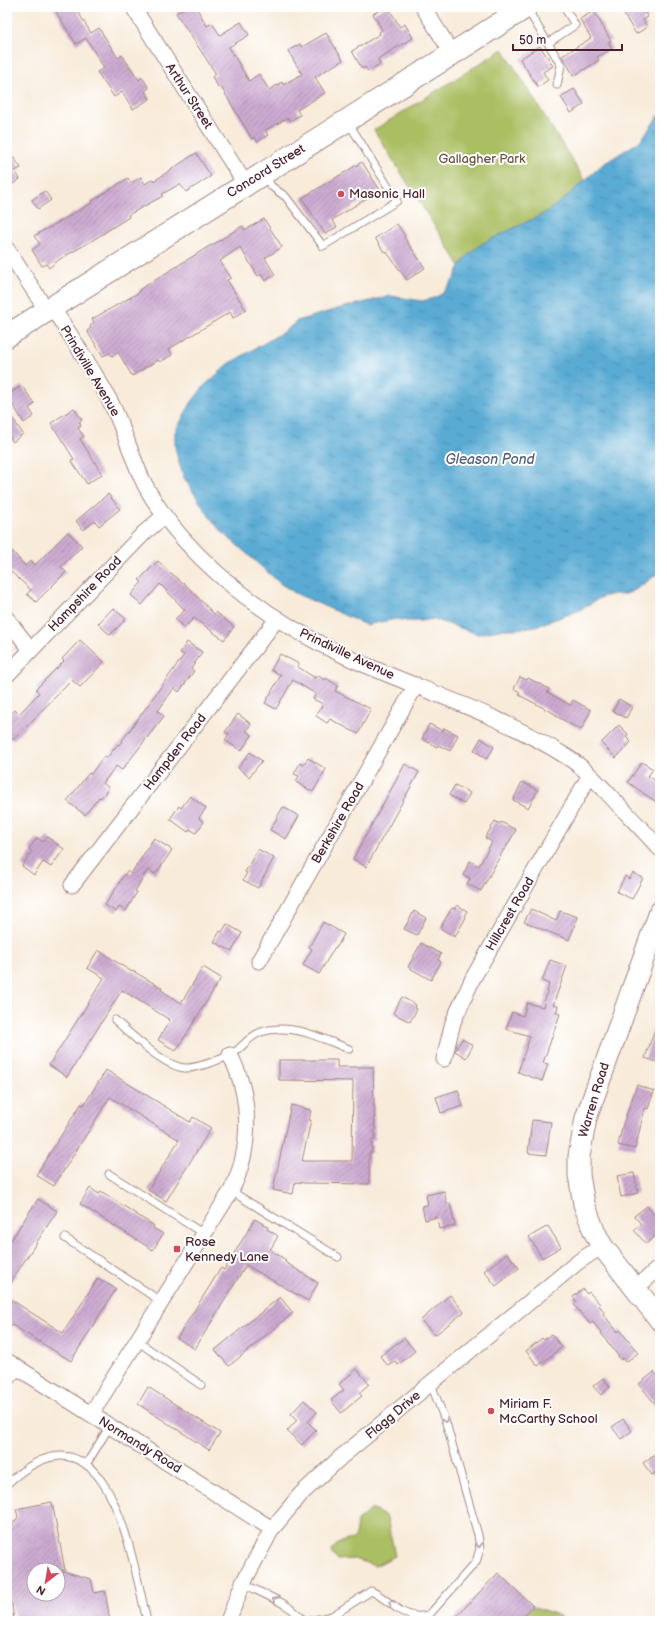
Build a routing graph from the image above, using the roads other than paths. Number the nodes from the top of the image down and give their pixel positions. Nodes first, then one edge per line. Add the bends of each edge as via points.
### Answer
1 (133, 7) edge
2 (423, 7) edge
3 (526, 7) edge
4 (564, 7) edge
5 (548, 43) junction
6 (452, 53) junction
7 (557, 85) dead end
8 (347, 120) junction
9 (255, 179) junction
10 (7, 249) edge
11 (50, 309) junction
12 (7, 336) edge
13 (164, 516) junction
14 (7, 619) edge
15 (277, 619) junction
16 (31, 650) junction
17 (7, 675) edge
18 (416, 685) junction
19 (590, 775) junction
20 (660, 849) edge
21 (72, 884) dead end
22 (660, 912) edge
23 (259, 961) dead end
24 (115, 1020) dead end
25 (349, 1049) dead end
26 (230, 1055) junction
27 (444, 1059) dead end
28 (109, 1174) dead end
29 (231, 1191) junction
30 (204, 1234) junction
31 (65, 1238) dead end
32 (602, 1246) junction
33 (338, 1257) dead end
34 (660, 1267) edge
35 (635, 1289) junction
36 (162, 1302) junction
37 (660, 1320) edge
38 (137, 1342) junction
39 (13, 1365) edge
40 (431, 1384) junction
41 (7, 1385) edge
42 (202, 1385) dead end
43 (91, 1414) junction
44 (110, 1426) junction
45 (87, 1463) junction
46 (7, 1484) edge
47 (272, 1529) junction
48 (243, 1583) junction
49 (147, 1621) edge
50 (228, 1621) edge
51 (304, 1621) edge
52 (312, 1621) edge

1 - 9 street, Arthur Street
2 - 6 street
3 - 5 lane
3 - 6 main road, Concord Street
4 - 5 lane via 575,25
5 - 7 lane via 561,65
6 - 8 main road, Concord Street
8 - 9 main road, Concord Street
8 - 9 lane via 396,201 323,246 286,197
9 - 11 main road, Concord Street
10 - 11 street, Prindiville Avenue
11 - 12 main road, Concord Street
11 - 13 street, Prindiville Avenue via 98,379 127,437 144,484
13 - 15 street, Prindiville Avenue via 224,579
13 - 16 street, Hampshire Road via 144,533
14 - 16 street
15 - 18 street, Prindiville Avenue via 346,656
15 - 21 street, Hampden Road
16 - 17 street, Hampshire Road
18 - 19 street, Prindiville Avenue via 500,721 567,757
18 - 23 street, Berkshire Road
19 - 20 street, Prindiville Avenue
19 - 27 street, Hillcrest Road via 474,978 453,1022
22 - 32 street, Warren Road via 594,1096 582,1137 578,1175 580,1189 588,1218
24 - 26 lane via 139,1043 175,1066 191,1068
25 - 26 lane via 304,1032 287,1029 260,1032
26 - 29 street via 237,1068 245,1096 246,1132 242,1164
28 - 30 lane
29 - 30 street
29 - 33 lane
30 - 36 street
31 - 36 lane
32 - 35 street, Warren Road
32 - 40 street, Flagg Drive via 578,1262
34 - 35 street
35 - 37 street, Warren Road
36 - 38 street
38 - 42 lane
38 - 43 street
39 - 41 lane
39 - 43 street, Normandy Road
40 - 47 street, Flagg Drive via 301,1494
40 -> 52 lane via 446,1424 478,1535 480,1549 476,1562 429,1615 406,1614 371,1591 332,1616
43 - 44 street, Normandy Road
44 - 45 lane
44 - 47 street, Normandy Road
45 - 46 lane via 59,1456 45,1459 21,1471
45 - 49 lane via 98,1474 122,1524 134,1562
47 - 48 street, Flagg Drive
48 - 50 street, Flagg Drive
51 -> 48 lane via 283,1604

